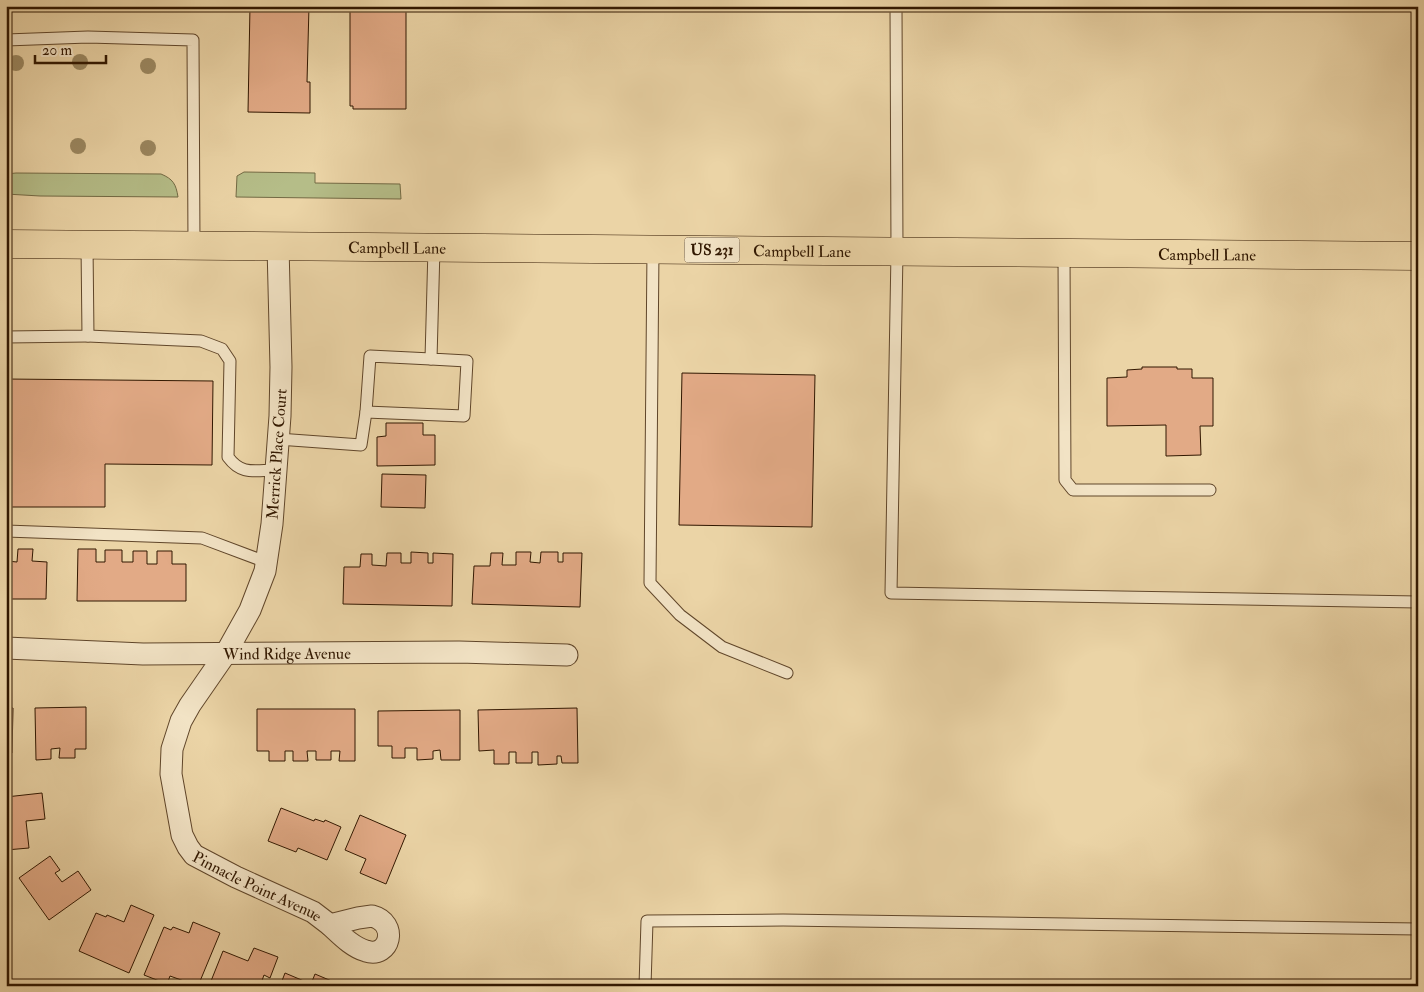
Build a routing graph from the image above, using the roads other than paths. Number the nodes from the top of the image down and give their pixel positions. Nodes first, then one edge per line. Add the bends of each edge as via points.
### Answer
1 (896, 6) edge
2 (6, 40) edge
3 (6, 244) edge
4 (87, 245) junction
5 (194, 246) junction
6 (278, 246) junction
7 (434, 248) junction
8 (653, 250) junction
9 (897, 252) junction
10 (1064, 253) junction
11 (1418, 256) edge
12 (88, 336) junction
13 (6, 337) edge
14 (431, 359) junction
15 (366, 412) junction
16 (278, 439) junction
17 (276, 470) junction
18 (1210, 490) dead end
19 (6, 531) edge
20 (266, 562) junction
21 (1418, 602) edge
22 (6, 648) edge
23 (226, 652) junction
24 (567, 655) dead end
25 (787, 674) dead end
26 (330, 926) dead end
27 (1418, 929) edge
28 (645, 986) edge

1 - 9 lane
2 - 5 lane via 88,37 193,40
3 - 4 main road, Campbell Lane / US 231
4 - 5 main road, Campbell Lane / US 231
4 - 12 lane
5 - 6 main road, Campbell Lane / US 231
6 - 7 main road, Campbell Lane / US 231
6 - 16 street, Merrick Place Court via 281,368
7 - 8 main road, Campbell Lane / US 231
7 - 14 lane
8 - 9 main road, Campbell Lane / US 231
8 - 25 lane via 650,583 680,616 722,647
9 - 10 main road, Campbell Lane / US 231
9 - 21 lane via 891,593
10 - 11 main road, Campbell Lane / US 231
10 - 18 lane via 1065,480 1073,490
12 - 13 lane
12 - 17 lane via 201,341 222,349 230,362 228,456 242,470
14 - 15 lane via 370,356
14 - 15 lane via 467,361 464,416
15 - 16 lane via 361,444
16 - 17 street, Merrick Place Court
17 - 20 street, Merrick Place Court
19 - 20 lane via 202,538
20 - 23 street, Merrick Place Court via 258,592
22 - 23 street, Wind Ridge Avenue via 143,654
23 - 24 street, Wind Ridge Avenue
23 - 26 street, Pinnacle Point Avenue via 181,721 172,749 171,774 182,834 194,855 313,912
27 - 28 lane via 647,921

